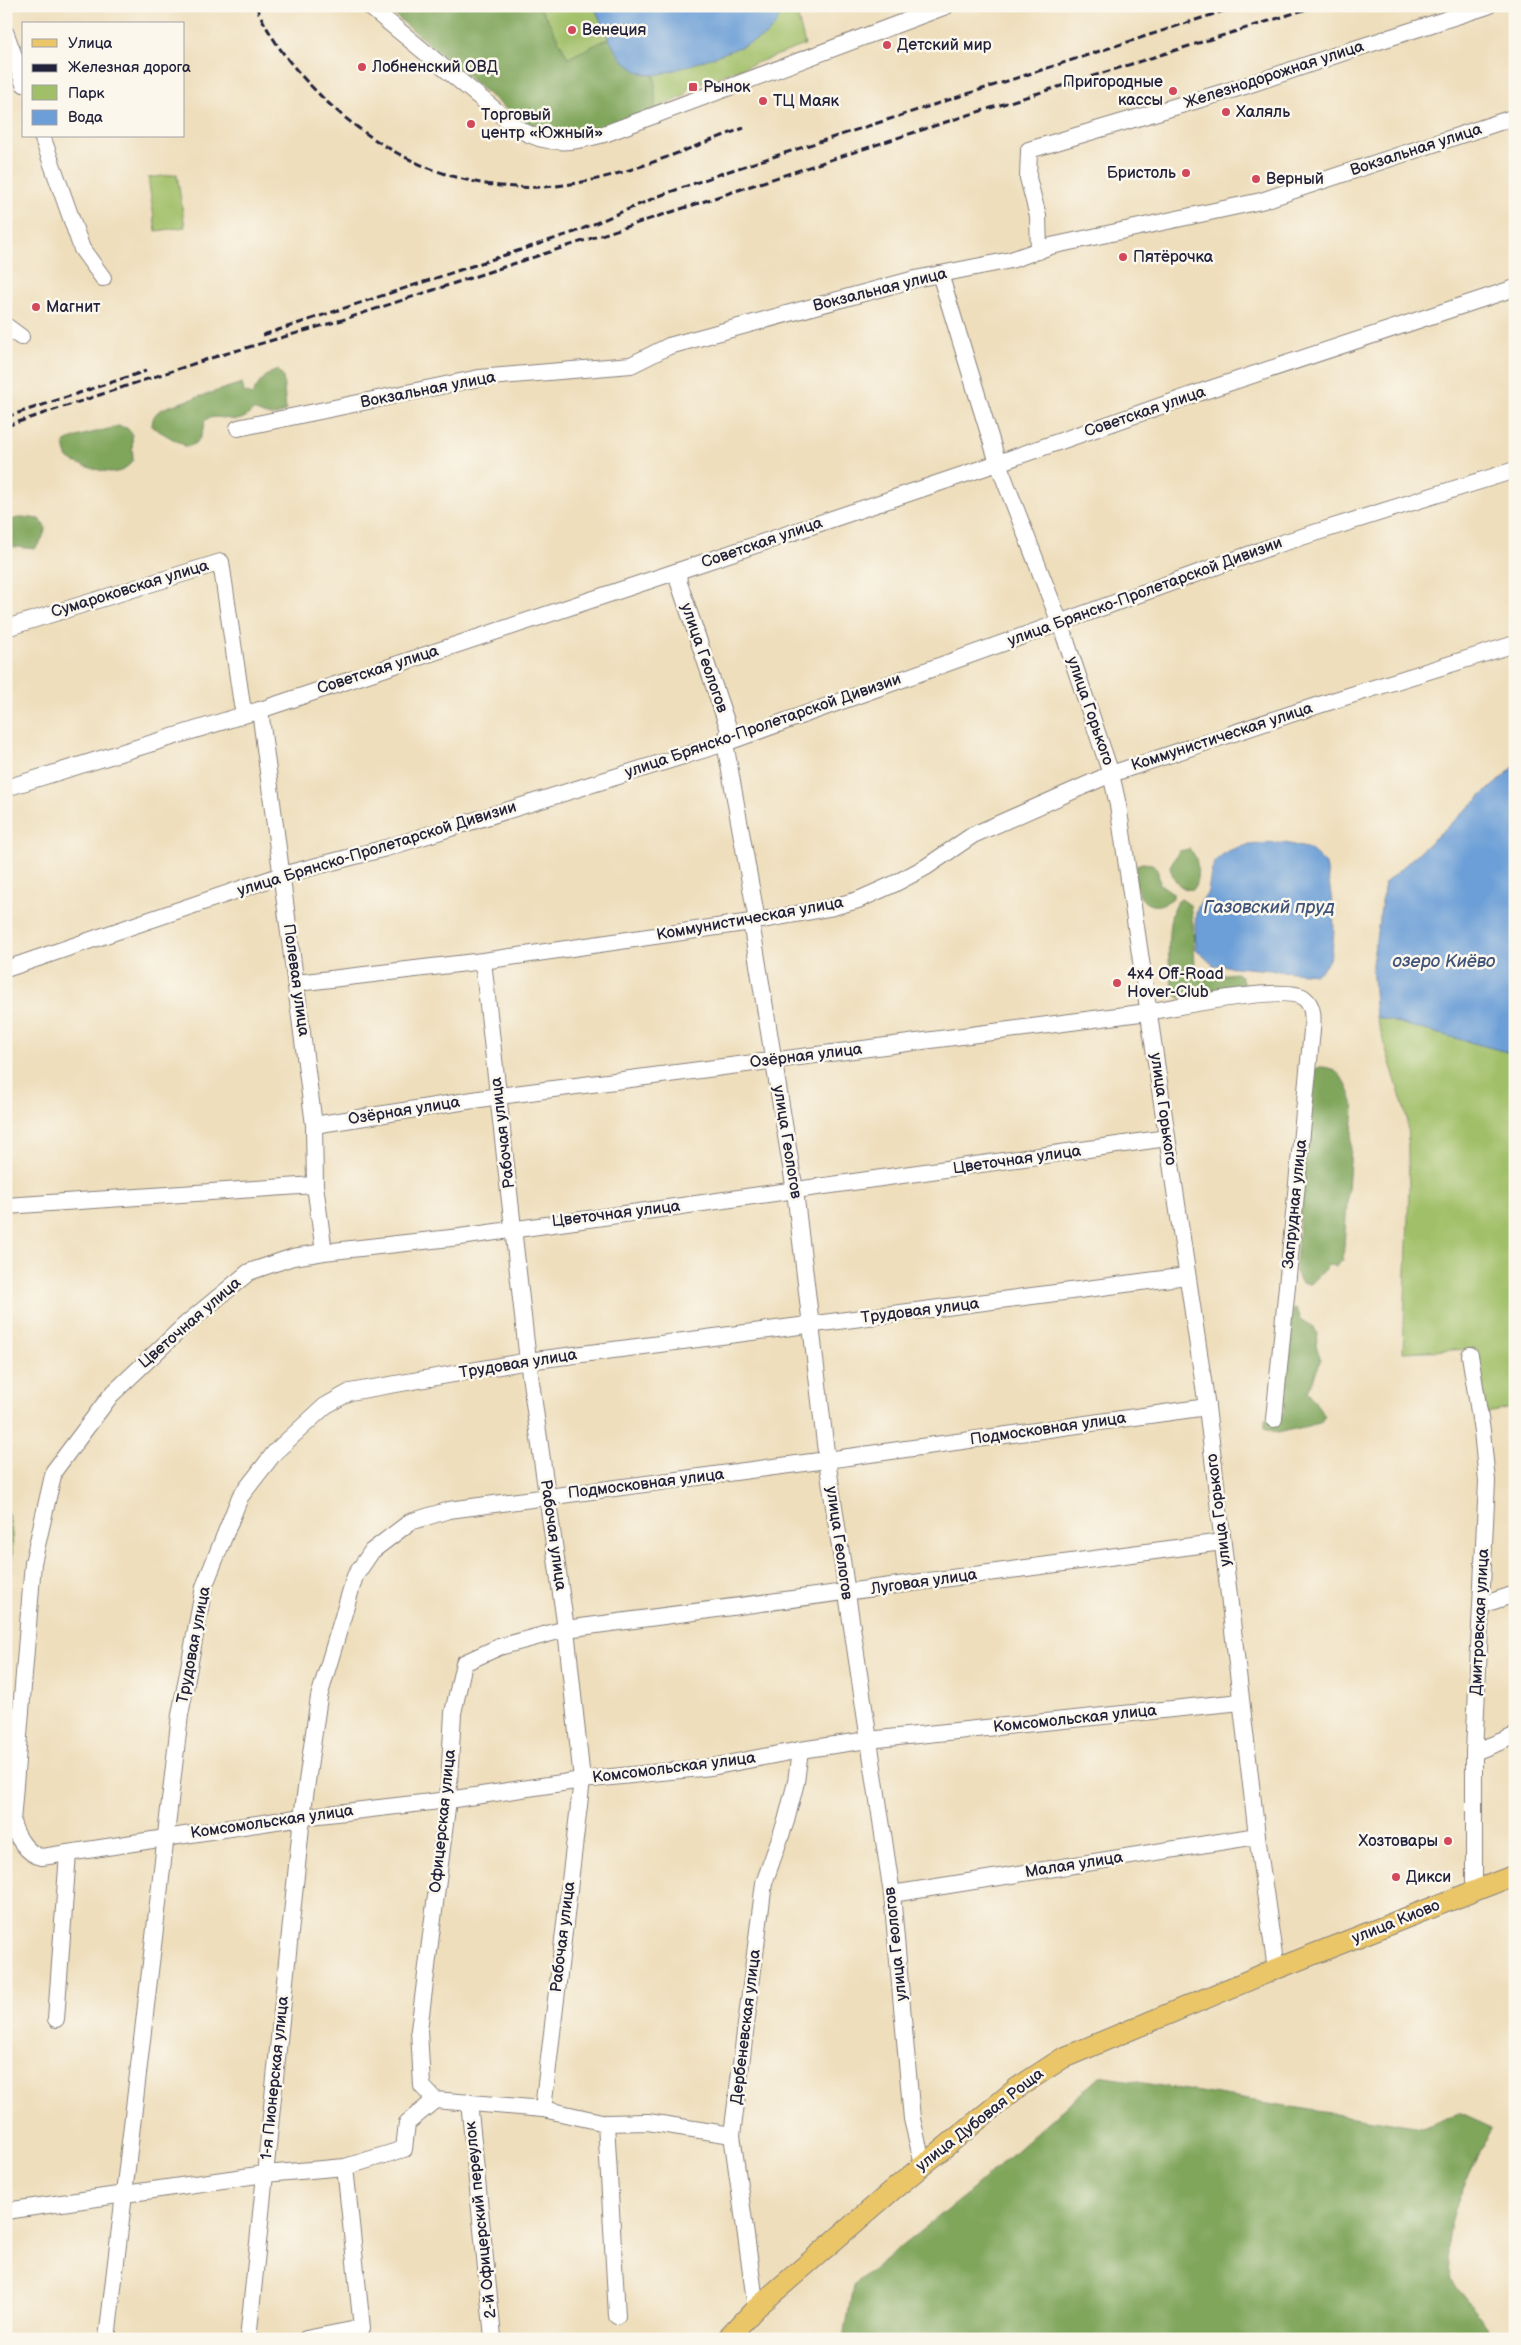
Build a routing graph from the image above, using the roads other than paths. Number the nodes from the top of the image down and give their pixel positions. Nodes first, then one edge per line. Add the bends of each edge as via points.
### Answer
1 (369, 6) edge
2 (946, 6) edge
3 (1488, 6) edge
4 (6, 34) edge
5 (22, 78) edge
6 (1515, 117) edge
7 (43, 138) edge
8 (1038, 251) junction
9 (940, 274) junction
10 (103, 278) dead end
11 (1515, 288) edge
12 (6, 326) edge
13 (14, 340) edge
14 (238, 428) dead end
15 (998, 463) junction
16 (1515, 470) edge
17 (678, 571) junction
18 (1060, 623) junction
19 (6, 628) edge
20 (1515, 644) edge
21 (254, 711) junction
22 (725, 743) junction
23 (1111, 774) junction
24 (6, 788) edge
25 (282, 875) junction
26 (754, 921) junction
27 (483, 961) junction
28 (6, 969) edge
29 (297, 983) junction
30 (1298, 994) joint
31 (1148, 1012) junction
32 (774, 1060) junction
33 (499, 1096) junction
34 (314, 1125) junction
35 (1167, 1138) junction
36 (316, 1185) junction
37 (795, 1191) junction
38 (6, 1206) edge
39 (514, 1228) junction
40 (324, 1252) junction
41 (1187, 1276) junction
42 (811, 1325) junction
43 (1470, 1355) dead end
44 (528, 1361) junction
45 (1207, 1407) junction
46 (1274, 1419) dead end
47 (827, 1460) junction
48 (548, 1496) junction
49 (1222, 1542) junction
50 (846, 1592) junction
51 (1515, 1594) edge
52 (1482, 1605) junction
53 (566, 1629) junction
54 (1241, 1702) junction
55 (1515, 1736) edge
56 (868, 1740) junction
57 (800, 1750) junction
58 (1474, 1752) junction
59 (582, 1780) junction
60 (448, 1800) junction
61 (302, 1818) junction
62 (1257, 1836) junction
63 (167, 1837) junction
64 (68, 1853) junction
65 (1515, 1875) edge
66 (1474, 1891) junction
67 (892, 1894) junction
68 (1276, 1969) junction
69 (56, 2020) dead end
70 (435, 2100) junction
71 (468, 2102) junction
72 (543, 2109) junction
73 (606, 2123) junction
74 (732, 2136) junction
75 (923, 2165) junction
76 (345, 2166) junction
77 (265, 2174) junction
78 (122, 2196) junction
79 (6, 2211) edge
80 (756, 2308) junction
81 (617, 2316) dead end
82 (492, 2337) dead end
83 (107, 2339) edge
84 (248, 2339) edge
85 (306, 2339) edge
86 (727, 2339) edge

1 - 2 street via 517,128 544,141 557,142 595,137
3 - 8 street, Железнодорожная улица via 1248,85 1029,150 1028,178 1038,216
4 - 5 street
6 - 8 street, Вокзальная улица via 1261,200
7 - 10 street via 82,248
8 - 9 street, Вокзальная улица via 1011,260
9 - 14 street, Вокзальная улица via 669,346 630,365 479,378
9 - 15 street, улица Горького
11 - 15 street, Советская улица
12 - 13 street
15 - 17 street, Советская улица
15 - 18 street, улица Горького
16 - 18 street, улица Брянско-Пролетарской Дивизии via 1276,545
17 - 21 street, Советская улица
17 - 22 street, улица Геологов via 679,583 729,730
18 - 22 street, улица Брянско-Пролетарской Дивизии
18 - 23 street, улица Горького
19 - 21 street, Сумароковская улица via 220,562 242,705
20 - 23 street, Коммунистическая улица
21 - 24 street, Советская улица
21 - 25 street, Полевая улица
22 - 25 street, улица Брянско-Пролетарской Дивизии via 386,848
22 - 26 street, улица Геологов
23 - 26 street, Коммунистическая улица via 973,835 926,867 858,900
23 - 31 street, улица Горького via 1128,863
25 - 28 street, улица Брянско-Пролетарской Дивизии
25 - 29 street, Полевая улица
26 - 27 street, Коммунистическая улица
26 - 32 street, улица Геологов
27 - 29 street, Коммунистическая улица
27 - 33 street, Рабочая улица
29 - 34 street, Полевая улица
30 - 31 street, Озёрная улица via 1270,994
30 - 46 street, Запрудная улица via 1310,1003 1313,1014
31 - 32 street, Озёрная улица
31 - 35 street, улица Горького
32 - 33 street, Озёрная улица
32 - 37 street, улица Геологов
33 - 34 street, Озёрная улица
33 - 39 street, Рабочая улица
34 - 36 street, Полевая улица
35 - 37 street, Цветочная улица
35 - 41 street, улица Горького
36 - 38 street
36 - 40 street, Полевая улица
37 - 39 street, Цветочная улица
37 - 42 street, улица Геологов
39 - 40 street, Цветочная улица
39 - 44 street, Рабочая улица
40 - 64 street, Цветочная улица via 249,1272 186,1324 111,1395 54,1471 33,1563 12,1822 14,1831 32,1855 42,1857
41 - 42 street, Трудовая улица
41 - 45 street, улица Горького
42 - 44 street, Трудовая улица
42 - 47 street, улица Геологов
43 - 52 street, Дмитровская улица via 1487,1481
44 - 48 street, Рабочая улица
44 - 63 street, Трудовая улица via 350,1392 325,1406 275,1452 240,1497 204,1587 180,1715
45 - 47 street, Подмосковная улица
45 - 49 street, улица Горького
47 - 48 street, Подмосковная улица
47 - 50 street, улица Геологов
48 - 53 street, Рабочая улица
48 - 61 street, Подмосковная улица via 449,1510 410,1522 372,1551 355,1576 319,1697
49 - 50 street, Луговая улица
49 - 54 street, улица Горького
50 - 53 street, Луговая улица
50 - 56 street, улица Геологов
51 - 52 street
52 - 58 street, Дмитровская улица
53 - 59 street, Рабочая улица
53 - 60 street, Офицерская улица via 499,1647 464,1663 453,1713
54 - 56 street, Комсомольская улица
54 - 62 street, улица Горького
55 - 58 street
56 - 57 street, Комсомольская улица
56 - 67 street, улица Геологов
57 - 59 street, Комсомольская улица via 712,1767
57 - 74 street, Дербеневская улица via 786,1821 764,1883
58 - 66 street, Дмитровская улица
59 - 60 street, Комсомольская улица
59 - 72 street, Рабочая улица
60 - 61 street, Комсомольская улица
60 - 70 street, Офицерская улица via 419,2030 422,2086
61 - 63 street, Комсомольская улица
61 - 77 street, 1-я Пионерская улица
62 - 67 street, Малая улица
62 - 68 street, улица Горького
63 - 64 street, Комсомольская улица
63 - 78 street
64 - 69 street
65 - 66 main road, улица Киово
66 - 68 main road, улица Киово
67 - 75 street, улица Геологов via 912,2119
68 - 75 main road, улица Дубовая Роща via 1063,2058 1017,2088
70 - 71 street
70 - 76 street via 407,2123 404,2148
71 - 72 street
71 - 82 street, 2-й Офицерский переулок
72 - 73 street
73 - 74 street via 648,2122
73 - 81 street
74 - 80 street, Дербеневская улица
75 - 80 main road, улица Дубовая Роща
76 - 77 street
76 - 85 street via 362,2328
77 - 78 street
77 - 84 street, 1-я Пионерская улица
78 - 79 street
78 - 83 street
80 - 86 main road, улица Дубовая Роща

